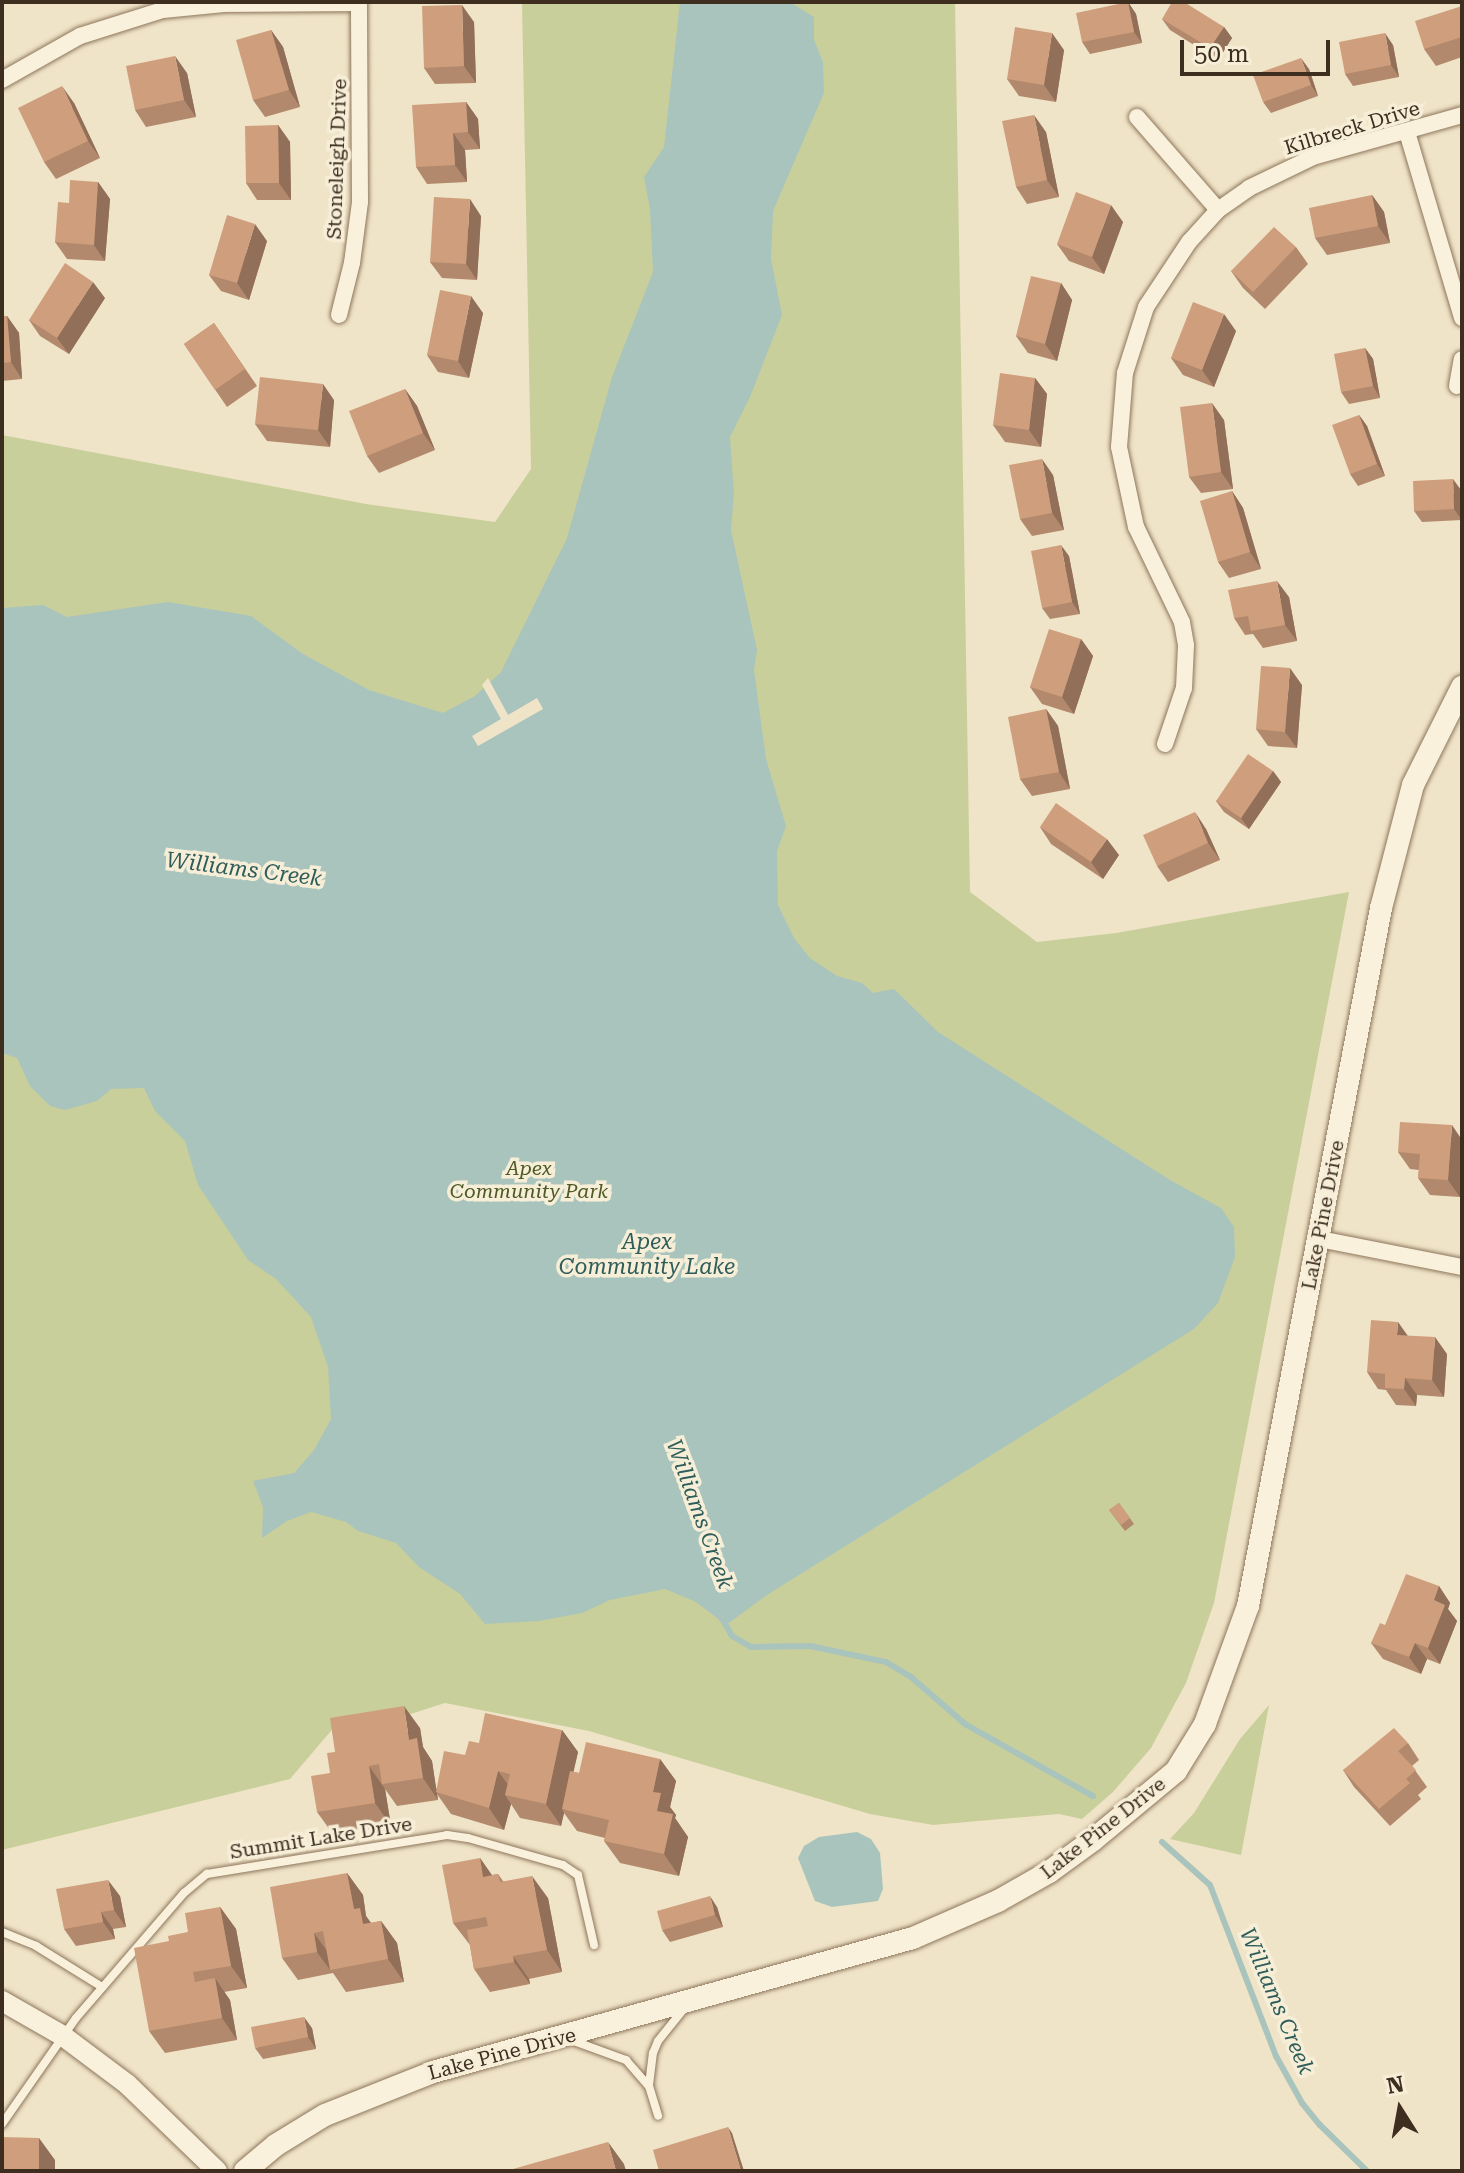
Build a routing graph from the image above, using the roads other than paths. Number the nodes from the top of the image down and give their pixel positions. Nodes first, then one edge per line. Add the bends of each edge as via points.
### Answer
1 (359, 2) edge
2 (2, 80) edge
3 (1462, 115) edge
4 (1137, 117) dead end
5 (1407, 132) junction
6 (1218, 210) junction
7 (339, 315) dead end
8 (1462, 318) edge
9 (1462, 359) edge
10 (1457, 386) dead end
11 (1462, 687) edge
12 (1165, 744) dead end
13 (1319, 1239) junction
14 (1462, 1267) edge
15 (2, 1932) edge
16 (594, 1945) dead end
17 (102, 1987) junction
18 (2, 2001) edge
19 (690, 2002) junction
20 (63, 2036) junction
21 (563, 2037) junction
22 (649, 2086) junction
23 (658, 2116) dead end
24 (2, 2124) edge
25 (217, 2171) edge
26 (245, 2171) edge

1 - 2 street via 163,10 80,36
1 - 7 street, Stoneleigh Drive via 360,202
3 - 5 street, Kilbreck Drive
4 - 6 street
5 - 6 street, Kilbreck Drive via 1313,157 1249,188
5 - 8 street
6 - 12 street, Kilbreck Drive via 1172,264 1146,307 1120,398 1119,447 1128,499 1145,550 1182,622 1186,645 1184,688
9 - 10 street
11 - 13 main road, Lake Pine Drive via 1413,785 1381,908
13 - 14 street
13 - 19 main road, Lake Pine Drive via 1248,1606 1205,1724 1176,1771 1093,1840 998,1901 913,1938
15 - 17 lane via 36,1946
16 - 17 lane, Summit Lake Drive via 578,1875 563,1865 447,1835 207,1874
17 - 20 lane, Summit Lake Drive
18 - 20 street
19 - 21 main road, Lake Pine Drive
19 - 22 lane via 658,2041
20 - 24 lane, Summit Lake Drive
20 - 25 street via 134,2090
21 - 22 lane via 626,2060
21 - 26 main road, Lake Pine Drive via 375,2092 325,2115
22 - 23 lane

